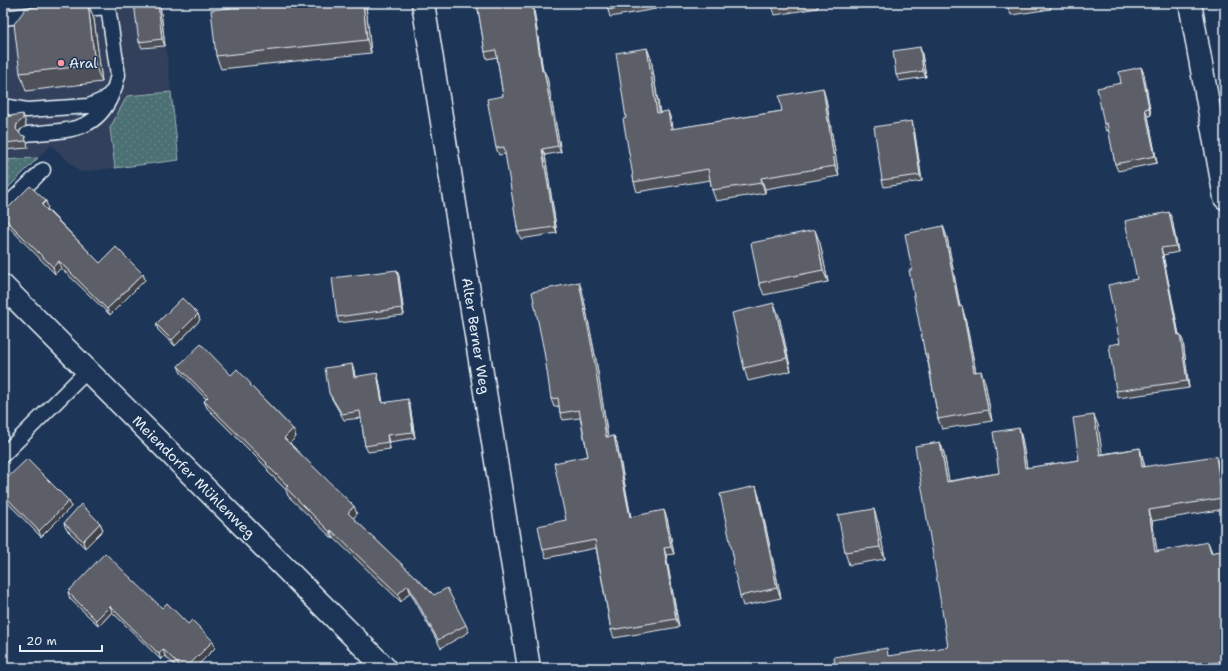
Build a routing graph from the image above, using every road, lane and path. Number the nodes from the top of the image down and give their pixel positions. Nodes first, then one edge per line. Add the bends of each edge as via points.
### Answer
1 (423, 3) edge
2 (1190, 3) edge
3 (108, 5) edge
4 (3, 18) edge
5 (114, 90) junction
6 (3, 106) edge
7 (27, 134) dead end
8 (43, 170) dead end
9 (1225, 198) edge
10 (3, 208) edge
11 (3, 286) edge
12 (88, 370) junction
13 (3, 455) edge
14 (385, 668) edge
15 (529, 668) edge

1 - 15 street, Alter Berner Weg
2 - 9 street
3 - 4 lane
3 - 5 lane via 118,75
5 - 6 lane via 105,99 89,106 27,110
5 - 7 lane via 108,105 93,121 70,129
8 - 10 lane
11 - 12 street, Meiendorfer Mühlenweg
12 - 13 lane
12 - 14 street, Meiendorfer Mühlenweg

